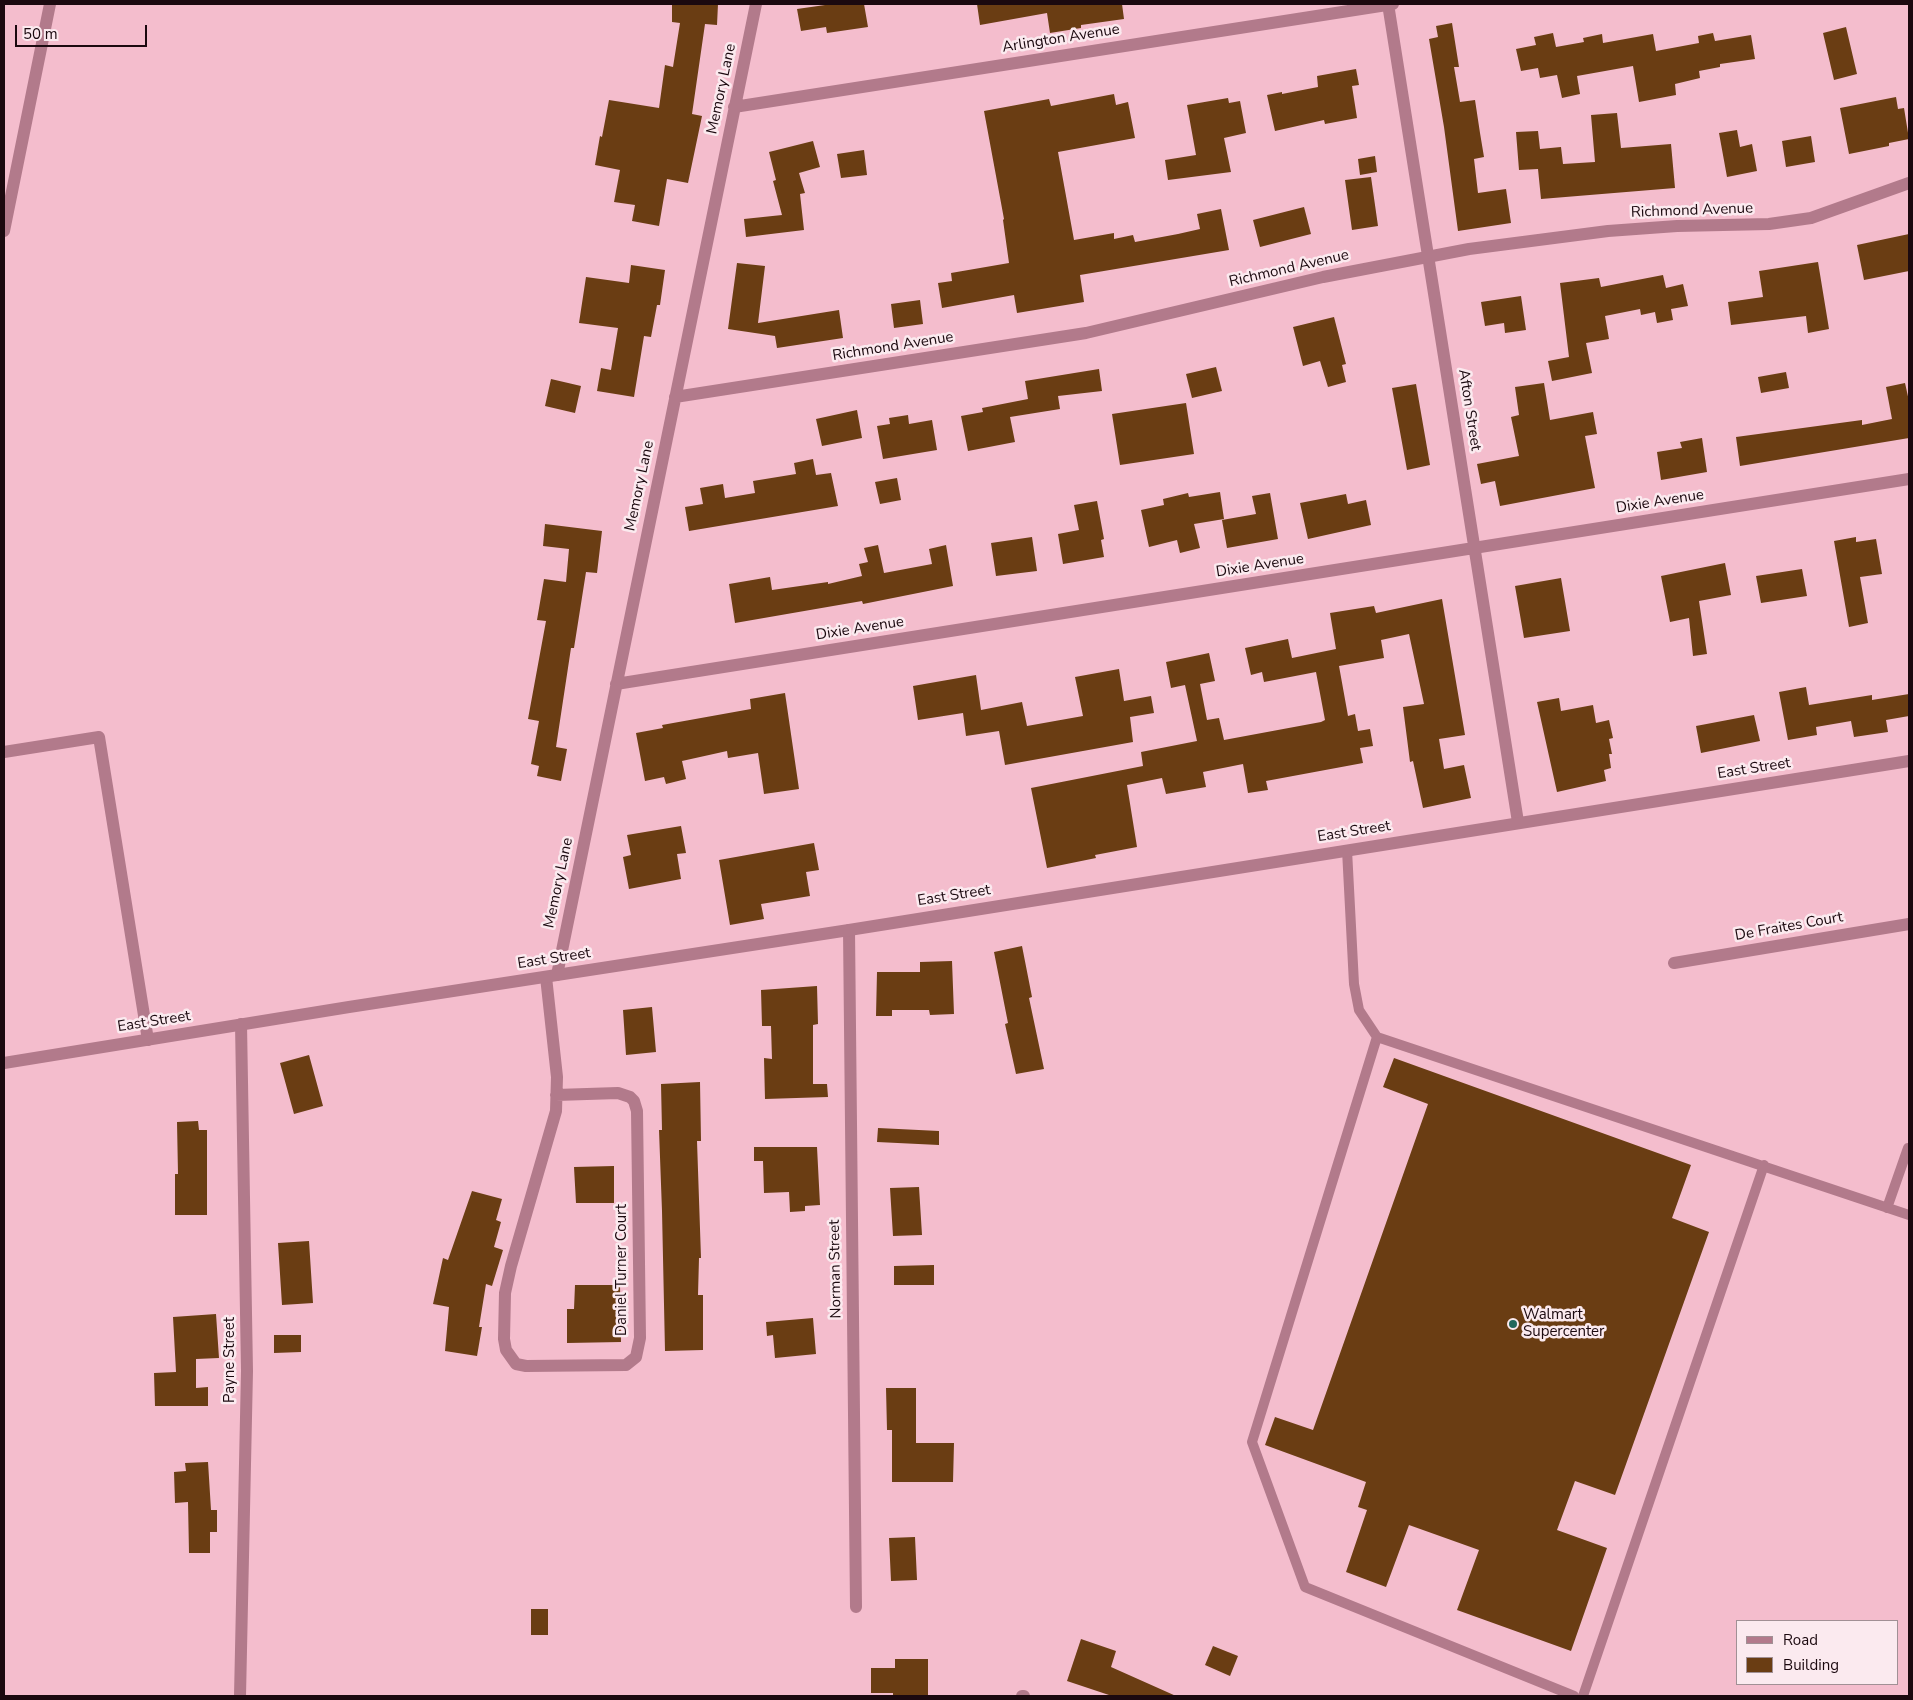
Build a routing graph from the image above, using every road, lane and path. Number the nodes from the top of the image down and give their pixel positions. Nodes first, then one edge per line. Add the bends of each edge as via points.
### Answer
1 (50, 4) edge
2 (756, 4) edge
3 (1389, 4) edge
4 (734, 107) junction
5 (1909, 183) edge
6 (4, 231) edge
7 (1428, 257) junction
8 (675, 397) junction
9 (1909, 479) edge
10 (1474, 548) junction
11 (616, 684) junction
12 (4, 752) edge
13 (1909, 761) edge
14 (1518, 822) junction
15 (1347, 850) junction
16 (1909, 924) edge
17 (849, 930) junction
18 (1674, 963) dead end
19 (551, 976) junction
20 (241, 1024) junction
21 (1377, 1037) junction
22 (148, 1040) junction
23 (4, 1064) edge
24 (556, 1095) junction
25 (1909, 1148) edge
26 (1764, 1165) junction
27 (1887, 1208) junction
28 (1909, 1215) edge
29 (856, 1607) dead end
30 (240, 1696) edge
31 (1574, 1696) edge
32 (1583, 1696) edge

1 - 6 street
2 - 4 street, Memory Lane
3 - 4 street, Arlington Avenue
3 - 7 street, Afton Street
4 - 8 street, Memory Lane
5 - 7 street, Richmond Avenue via 1810,218 1768,224 1608,231
7 - 8 street, Richmond Avenue via 1323,277 1086,333
7 - 10 street, Afton Street
8 - 11 street, Memory Lane
9 - 10 street, Dixie Avenue
10 - 11 street, Dixie Avenue
10 - 14 street, Afton Street
11 - 19 street, Memory Lane
12 - 22 street via 99,737
13 - 14 street, East Street
14 - 15 street, East Street
15 - 17 street, East Street
15 - 21 lane via 1354,984 1359,1010
16 - 18 street, De Fraites Court
17 - 19 street, East Street
17 - 29 street, Norman Street
19 - 20 street, East Street
19 - 24 street, Daniel Turner Court
20 - 22 street, East Street
20 - 30 street, Payne Street via 248,1371
21 - 26 lane
21 - 31 lane via 1252,1442 1305,1587
22 - 23 street, East Street
24 - 24 street, Daniel Turner Court via 556,1111 505,1294 506,1350 516,1364 526,1366 626,1364 636,1357 640,1338 636,1106 630,1097 618,1093
25 - 27 lane
26 - 27 lane
26 - 32 lane
27 - 28 lane

